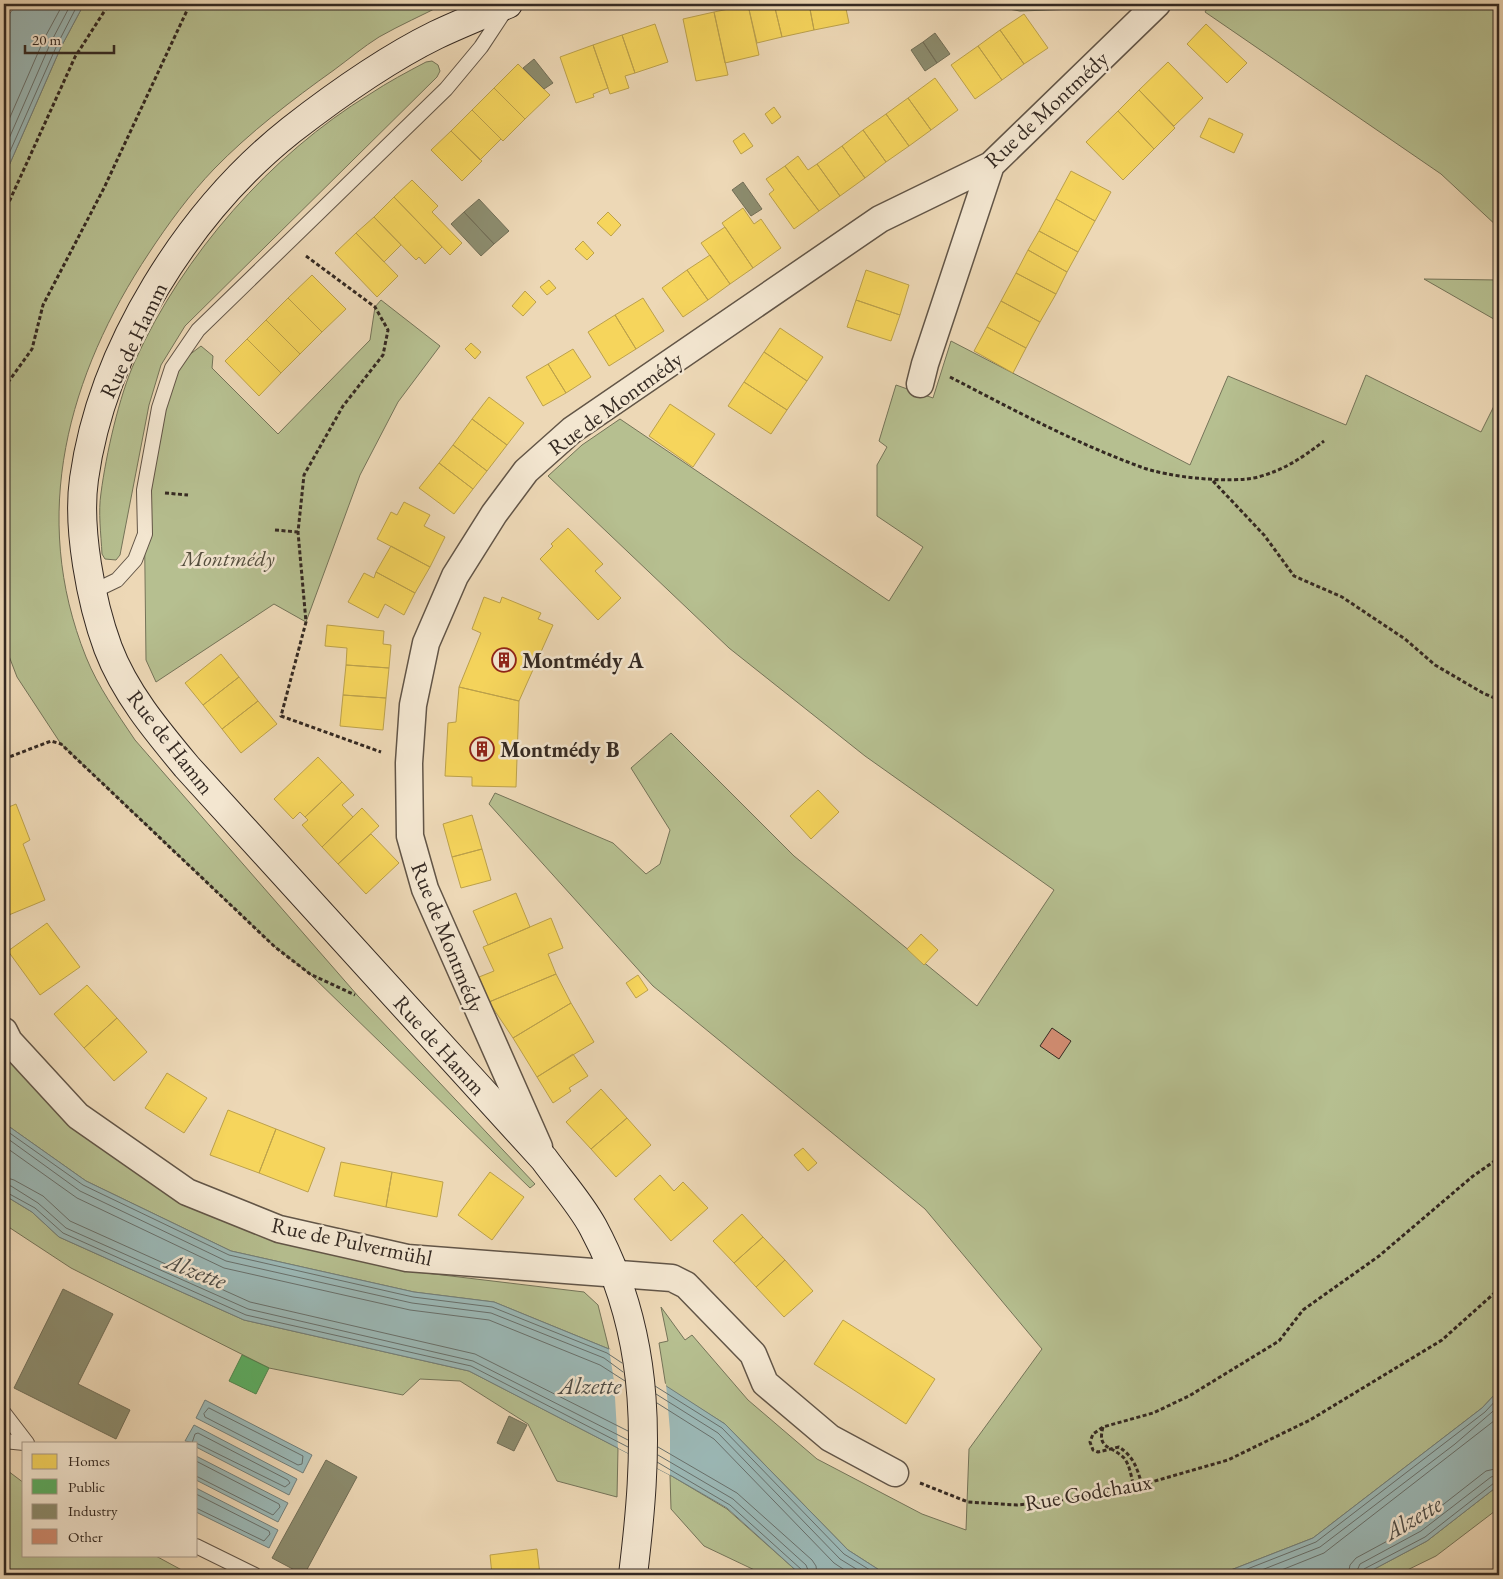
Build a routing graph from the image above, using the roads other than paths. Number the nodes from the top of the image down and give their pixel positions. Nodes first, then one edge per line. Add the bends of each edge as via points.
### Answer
1 (509, 4) edge
2 (1156, 4) edge
3 (991, 165) junction
4 (922, 374) road end
5 (92, 592) junction
6 (4, 1031) edge
7 (544, 1160) junction
8 (617, 1275) junction
9 (4, 1412) edge
10 (4, 1441) edge
11 (24, 1442) edge
12 (22, 1443) edge
13 (896, 1473) road end
14 (198, 1547) edge
15 (255, 1575) edge
16 (632, 1575) edge

1 - 5 lane via 481,47 446,89 198,330 172,368 160,408 144,490 145,534 135,560 117,580
1 - 5 main road, Rue de Hamm via 434,36 363,78 290,131 230,188 184,242 123,350 96,419 84,481 84,542
2 - 3 street, Rue de Montmédy
3 - 4 street
3 - 7 street, Rue de Montmédy via 880,219 572,430 526,471 455,576 426,643 413,705 409,762 410,836 425,889
5 - 7 main road, Rue de Hamm via 108,649 128,689 153,726
6 - 8 street, Rue de Pulvermühl via 9,1041 78,1116 188,1192 269,1225 407,1258
7 - 8 main road, Rue de Hamm via 592,1225
8 - 13 street via 672,1278 686,1285 753,1354 765,1383 830,1438
8 - 16 main road, Rue de Hamm via 636,1346 643,1424 642,1498
9 - 11 lane
10 - 12 lane
14 - 15 lane

